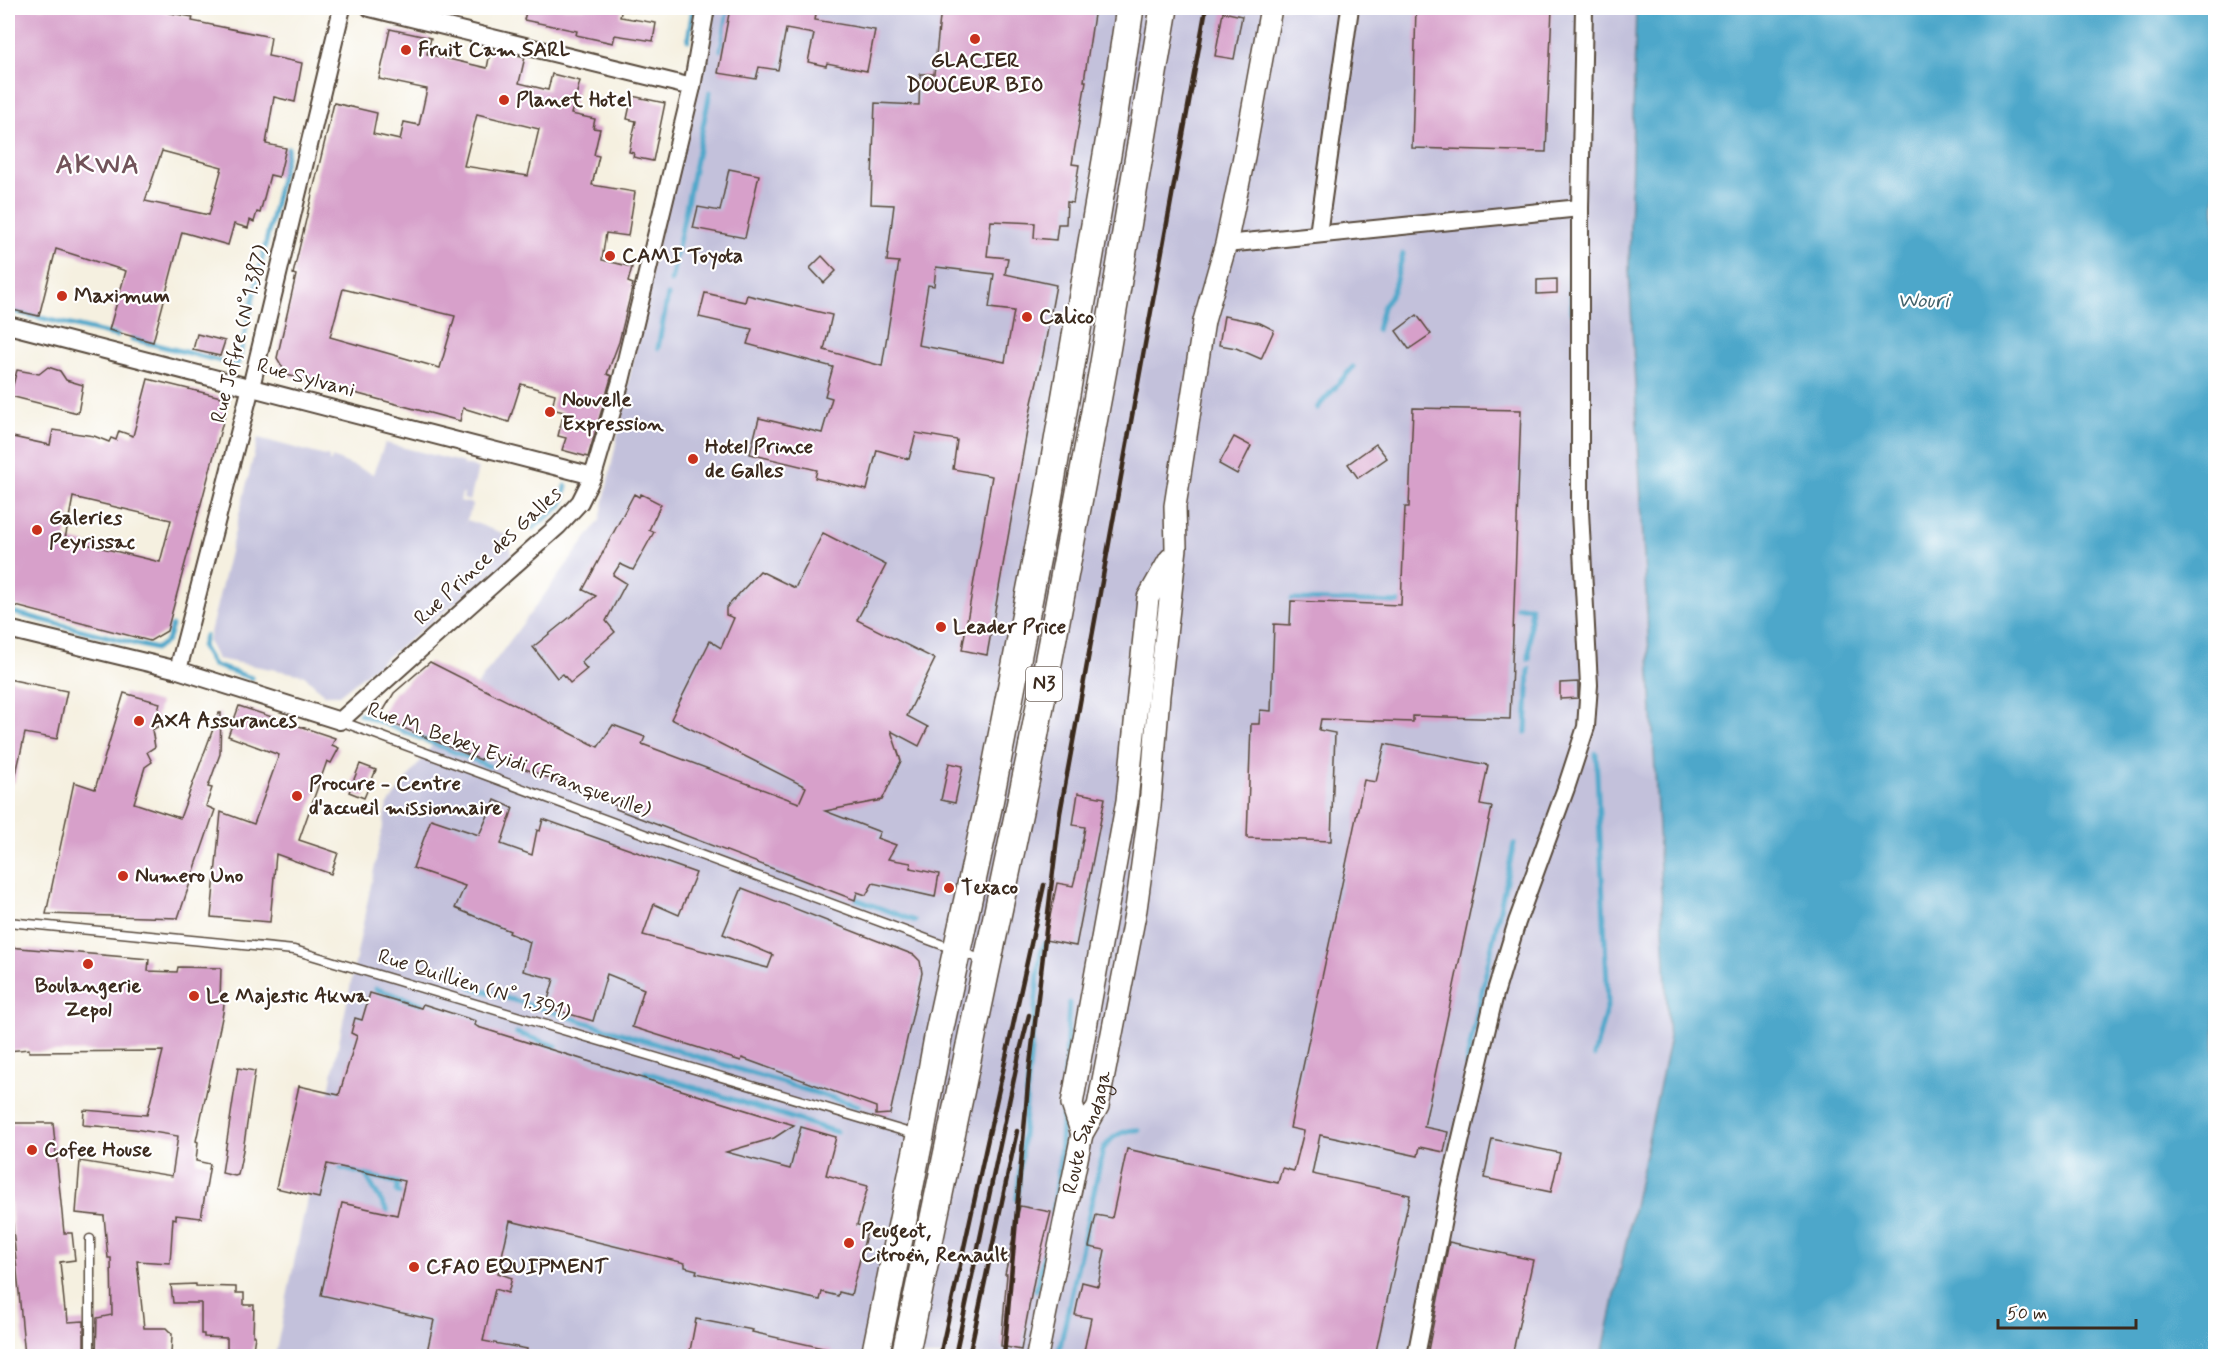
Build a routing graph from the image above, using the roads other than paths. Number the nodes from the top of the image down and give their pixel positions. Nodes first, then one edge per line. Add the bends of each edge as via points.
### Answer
1 (342, 8) edge
2 (370, 8) edge
3 (706, 8) edge
4 (1130, 8) edge
5 (1164, 8) edge
6 (1271, 8) edge
7 (1350, 8) edge
8 (1584, 8) edge
9 (692, 87) junction
10 (1580, 208) junction
11 (1318, 234) junction
12 (1226, 244) junction
13 (8, 325) edge
14 (251, 387) junction
15 (593, 476) junction
16 (8, 629) edge
17 (178, 670) junction
18 (1149, 693) junction
19 (340, 721) junction
20 (8, 922) edge
21 (957, 951) junction
22 (987, 961) junction
23 (1082, 1134) junction
24 (920, 1136) junction
25 (90, 1239) dead end
26 (90, 1356) edge
27 (875, 1356) edge
28 (905, 1356) edge
29 (1037, 1356) edge
30 (1416, 1356) edge

1 - 14 street, Rue Joffre (N°1.387)
2 - 9 street
3 - 9 street, Rue Prince des Galles
4 - 21 highway, N3 via 1066,403 990,803
5 - 22 highway, N3 via 1076,515
6 - 12 street
7 - 11 street
8 - 10 street
9 - 15 street, Rue Prince des Galles via 621,381
10 - 11 street
10 - 30 street via 1580,511 1589,684 1586,727 1516,922 1495,994 1449,1189
11 - 12 street
12 - 18 street via 1204,321 1175,506 1176,548 1159,599
13 - 14 street, Rue Sylvani
14 - 15 street, Rue Sylvani
14 - 17 street, Rue Joffre (N°1.387)
15 - 19 street, Rue Prince des Galles via 580,502 558,526
16 - 17 street, Rue M. Bebey Eyidi (Franqueville)
17 - 19 street, Rue M. Bebey Eyidi (Franqueville)
18 - 23 street via 1072,1104
18 - 23 street, Route Sandaga via 1150,806 1136,909 1098,1106
19 - 21 lane, Rue M. Bebey Eyidi (Franqueville)
20 - 24 lane, Rue Quillien (N° 1.391) via 294,950
21 - 22 lane, Rue M. Bebey Eyidi (Franqueville)
21 - 24 highway, N3
22 - 28 highway, N3
23 - 29 street, Route Sandaga
24 - 27 highway, N3
25 - 26 lane

